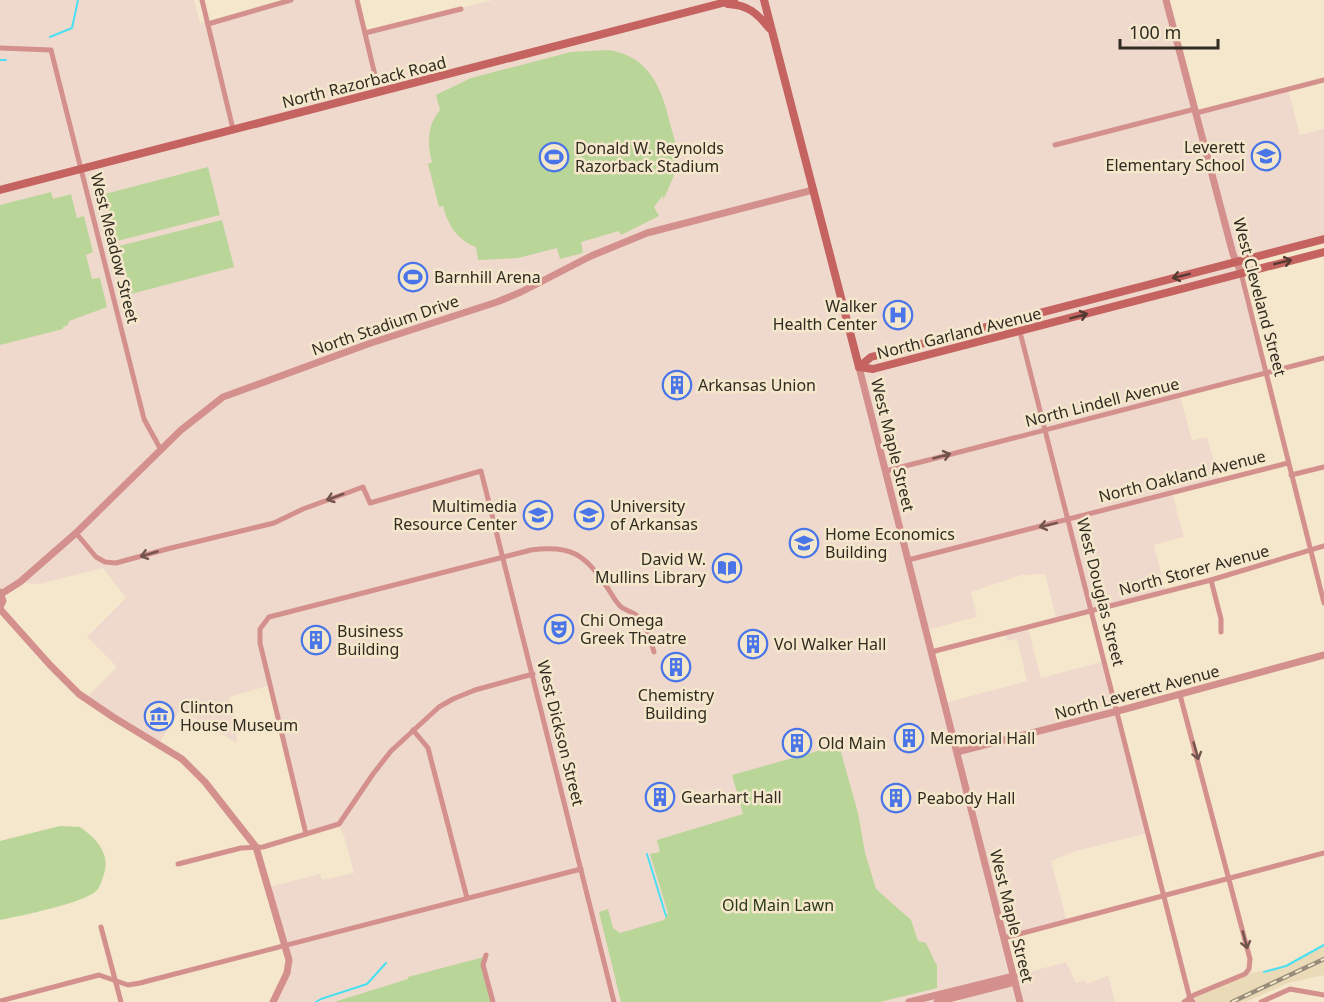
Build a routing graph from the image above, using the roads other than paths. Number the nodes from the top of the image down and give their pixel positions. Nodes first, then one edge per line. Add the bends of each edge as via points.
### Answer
1 (202, 0) edge
2 (291, 0) edge
3 (357, 0) edge
4 (734, 0) edge
5 (764, 0) edge
6 (1166, 0) edge
7 (717, 4) junction
8 (461, 9) dead end
9 (208, 24) junction
10 (771, 32) junction
11 (365, 33) junction
12 (0, 48) edge
13 (1324, 80) edge
14 (379, 92) junction
15 (1195, 111) junction
16 (233, 129) junction
17 (1055, 145) dead end
18 (81, 170) junction
19 (1, 188) edge
20 (813, 190) junction
21 (1324, 239) edge
22 (1324, 252) edge
23 (1237, 262) junction
24 (1241, 272) junction
25 (1020, 332) junction
26 (1324, 358) edge
27 (860, 367) junction
28 (1267, 373) junction
29 (1046, 429) junction
30 (160, 450) junction
31 (1288, 463) junction
32 (1324, 467) edge
33 (886, 471) junction
34 (1291, 475) junction
35 (1068, 520) junction
36 (76, 533) junction
37 (1324, 546) edge
38 (1311, 550) junction
39 (502, 557) junction
40 (908, 560) junction
41 (1211, 580) junction
42 (1, 593) edge
43 (1324, 603) edge
44 (0, 608) edge
45 (1092, 612) junction
46 (1221, 632) dead end
47 (654, 652) dead end
48 (931, 652) junction
49 (1324, 655) edge
50 (533, 674) junction
51 (1180, 695) junction
52 (1118, 711) junction
53 (413, 730) junction
54 (957, 752) junction
55 (306, 834) junction
56 (256, 846) junction
57 (1324, 853) edge
58 (178, 864) dead end
59 (581, 869) junction
60 (1228, 878) junction
61 (1164, 897) junction
62 (467, 898) junction
63 (101, 927) dead end
64 (1004, 938) junction
65 (285, 945) junction
66 (486, 955) dead end
67 (115, 979) junction
68 (1014, 979) junction
69 (1324, 994) edge
70 (0, 1001) edge
71 (7, 1001) edge
72 (1189, 1001) edge
73 (121, 1002) edge
74 (273, 1002) edge
75 (493, 1002) edge
76 (614, 1002) edge
77 (913, 1002) edge
78 (937, 1002) edge
79 (1020, 1002) edge
80 (1261, 1002) edge

1 - 9 street
2 - 9 street
3 - 11 street
4 - 7 main road, North Razorback Road
5 - 10 main road, West Maple Street
6 - 15 street, West Cleveland Street
7 - 10 main road via 745,6 755,11
7 - 14 main road, North Razorback Road
8 - 11 street
9 - 16 street
10 - 20 main road, West Maple Street
11 - 14 street
12 - 18 street, West Meadow Street via 51,50
13 - 15 street
14 - 16 main road, North Razorback Road
15 - 17 street
15 - 23 street, West Cleveland Street
16 - 18 main road, North Razorback Road
18 - 19 main road, North Razorback Road
18 - 30 street, West Meadow Street via 144,419
20 - 27 main road, West Maple Street
20 - 30 street, North Stadium Drive via 647,233 497,302 242,389 204,411
21 - 23 main road, North Garland Avenue
24 -> 22 main road, North Garland Avenue
23 - 24 street, West Cleveland Street
23 -> 27 main road, North Garland Avenue via 871,357
25 -> 24 main road, North Garland Avenue
24 - 28 street, West Cleveland Street
25 - 27 main road, North Garland Avenue via 873,369
25 - 29 street, West Douglas Street
26 - 28 street, North Lindell Avenue
27 - 33 street, West Maple Street
28 - 29 street, North Lindell Avenue
28 - 31 street, West Cleveland Street
33 -> 29 street, North Lindell Avenue
29 - 35 street, West Douglas Street
30 - 36 street, North Stadium Drive
31 - 34 street, West Cleveland Street
31 - 35 street, North Oakland Avenue
32 - 34 street
33 - 40 street, West Maple Street
34 - 38 street, West Cleveland Street
35 -> 40 street, North Oakland Avenue
35 - 45 street, West Douglas Street
39 -> 36 street, West Dickson Street via 481,471 370,503 363,487 274,523 116,563 96,557
36 - 42 street, North Stadium Drive via 20,582
37 - 38 street, North Storer Avenue
38 - 41 street, North Storer Avenue
38 - 43 street, West Cleveland Street
39 - 47 street via 555,547 584,558 619,605 644,625
39 - 50 street, West Dickson Street
39 - 55 street via 274,615 262,625 259,637
40 - 48 street, West Maple Street
41 - 45 street, North Storer Avenue
41 - 46 street
42 - 44 street
44 - 56 street via 79,694 196,771
45 - 48 street, North Storer Avenue
45 - 52 street, West Douglas Street
48 - 54 street, West Maple Street
49 - 51 street, North Leverett Avenue
50 - 53 street via 453,699
50 - 59 street, West Dickson Street
51 - 52 street, North Leverett Avenue
51 -> 60 street
52 - 54 street, North Leverett Avenue
52 - 61 street, West Douglas Street
53 - 55 street via 391,751 339,824
53 - 62 street via 428,748
54 - 64 street, West Maple Street
55 - 56 street
56 - 58 street
56 - 65 street
57 - 60 street
59 - 62 street
59 - 76 street, West Dickson Street
60 - 61 street
60 -> 72 street via 1247,946 1249,969 1194,994
61 - 64 street
61 - 72 street, West Douglas Street
62 - 65 street
63 - 67 street
64 - 68 street, West Maple Street
65 - 67 street via 140,983 128,985
65 - 74 street via 287,973
66 - 75 street via 483,965
67 - 71 street via 99,975
67 - 73 street
68 - 77 street
68 - 78 street
68 - 79 street, West Maple Street
69 - 80 street via 1290,989
70 - 71 street

